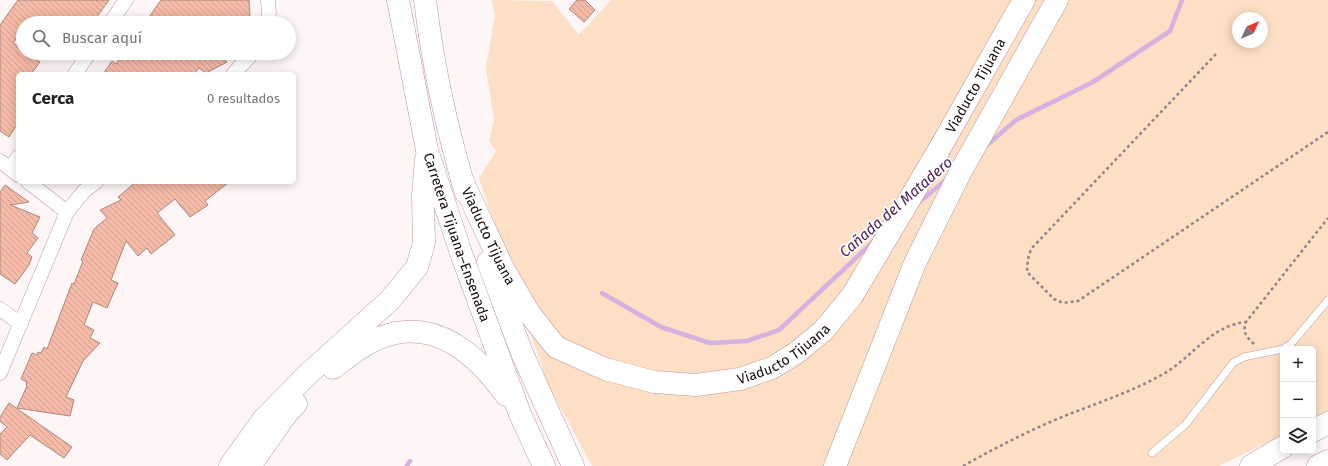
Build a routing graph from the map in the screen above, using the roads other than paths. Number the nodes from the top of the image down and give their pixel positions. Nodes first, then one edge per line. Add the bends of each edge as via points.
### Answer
1 (126, 0) edge
2 (268, 0) edge
3 (398, 0) edge
4 (425, 0) edge
5 (1024, 0) edge
6 (1057, 0) edge
7 (115, 16) edge
8 (268, 16) edge
9 (84, 60) edge
10 (246, 60) edge
11 (76, 72) edge
12 (235, 72) edge
13 (427, 150) junction
14 (16, 159) edge
15 (9, 168) edge
16 (462, 180) junction
17 (31, 184) edge
18 (93, 184) edge
19 (68, 212) junction
20 (1328, 300) edge
21 (0, 309) edge
22 (21, 324) junction
23 (1288, 346) edge
24 (1280, 350) edge
25 (0, 373) edge
26 (520, 414) junction
27 (1328, 423) edge
28 (1316, 429) edge
29 (562, 444) junction
30 (1280, 449) edge
31 (1152, 453) dead end
32 (1328, 461) edge
33 (230, 466) edge
34 (250, 466) edge
35 (544, 466) edge
36 (573, 466) edge
37 (578, 466) edge
38 (835, 466) edge
39 (1250, 466) edge
40 (1318, 466) edge

1 - 7 street
2 - 8 street
3 - 13 highway, Carretera Tijuana–Ensenada
4 - 16 highway, Carretera Tijuana–Ensenada via 438,83
5 - 16 highway, Viaducto Tijuana via 856,290 823,331 796,353 772,368 740,379 696,385 654,382 605,369 556,347 529,313 503,268
6 - 38 highway via 962,171 915,263
9 - 11 street
10 - 12 street
13 - 26 highway, Carretera Tijuana–Ensenada via 461,253
13 - 33 highway via 423,195 424,243 417,267 390,300 307,375 263,420
14 - 15 street
16 - 29 highway, Carretera Tijuana–Ensenada via 522,353
17 - 19 street
18 - 19 street via 84,191
19 - 22 street
20 - 23 lane
21 - 22 street
22 - 25 street
24 - 31 lane via 1244,357 1233,363 1186,424
26 - 34 highway via 481,364 445,338 417,331 401,332 381,337 329,371 287,413
26 - 35 highway, Carretera Tijuana–Ensenada
27 - 28 highway
29 - 36 highway
29 - 37 highway
30 - 39 highway
32 - 40 highway

